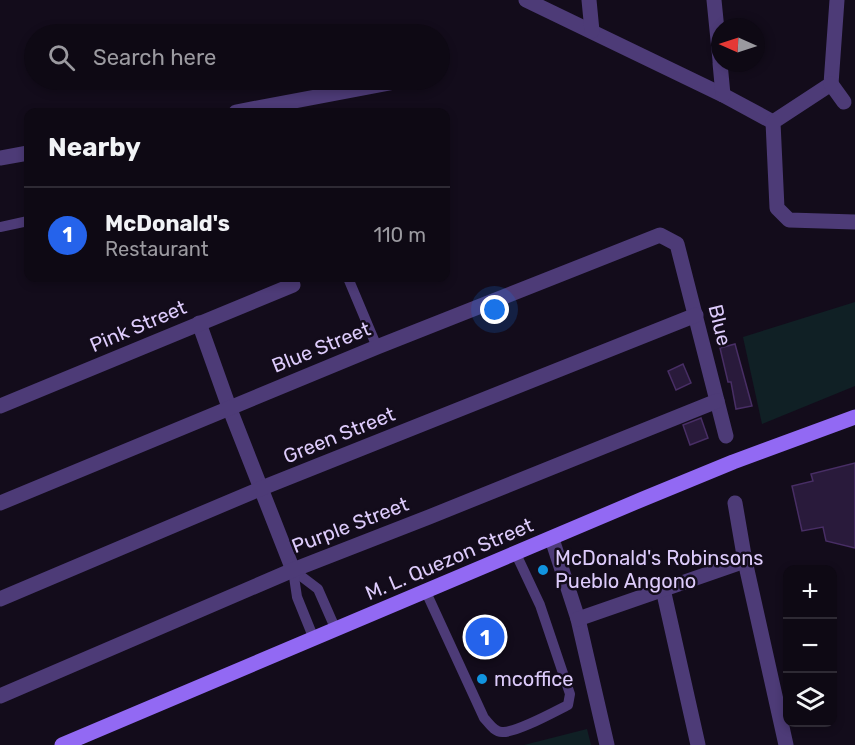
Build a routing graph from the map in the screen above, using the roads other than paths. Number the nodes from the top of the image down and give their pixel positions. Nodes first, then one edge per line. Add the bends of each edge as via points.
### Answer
1 (526, 0) edge
2 (589, 0) edge
3 (714, 0) edge
4 (837, 0) edge
5 (716, 18) edge
6 (592, 31) junction
7 (721, 72) edge
8 (831, 84) junction
9 (353, 90) edge
10 (723, 94) junction
11 (844, 102) dead end
12 (257, 108) edge
13 (773, 122) junction
14 (24, 154) edge
15 (0, 158) edge
16 (24, 222) edge
17 (855, 222) edge
18 (0, 227) edge
19 (660, 235) joint
20 (350, 282) edge
21 (293, 285) dead end
22 (696, 315) junction
23 (199, 323) junction
24 (377, 347) junction
25 (717, 401) junction
26 (0, 406) edge
27 (229, 407) junction
28 (855, 417) edge
29 (726, 436) dead end
30 (262, 488) junction
31 (0, 503) edge
32 (735, 503) dead end
33 (552, 539) junction
34 (516, 554) junction
35 (745, 561) junction
36 (293, 570) junction
37 (663, 589) junction
38 (426, 592) junction
39 (0, 599) edge
40 (578, 620) junction
41 (336, 630) junction
42 (314, 639) junction
43 (0, 696) edge
44 (92, 739) edge
45 (62, 745) edge
46 (607, 745) edge
47 (698, 745) edge
48 (786, 745) edge

1 - 6 street
2 - 6 street
3 - 5 street
4 - 8 street
6 - 10 street
7 - 10 street
8 - 11 street
8 - 13 street
9 - 12 street
10 - 13 street
13 - 17 street via 777,208 787,226
14 - 15 street
16 - 18 lane
19 - 22 street, Blue via 677,244
19 - 24 street, Blue Street
20 - 24 lane
21 - 23 street, Pink Street
22 - 25 street, Blue
22 - 30 street, Green Street
23 - 26 street, Pink Street
23 - 27 street
24 - 27 street, Blue Street
25 - 29 street, Blue
25 - 36 street, Purple Street
27 - 30 street
27 - 31 street, Blue Street
28 - 33 main road, M. L. Quezon Street via 733,462
30 - 36 street
30 - 39 street, Green Street
32 - 35 street
33 - 34 main road, M. L. Quezon Street
33 - 40 street
34 - 38 main road, M. L. Quezon Street
34 - 38 lane via 540,605 570,694 568,705 520,727 502,733 484,718
35 - 37 street
35 - 48 street
36 - 41 lane via 318,589
36 - 42 lane via 297,597
36 - 43 street, Purple Street
37 - 40 street
37 - 47 street
38 - 41 main road, M. L. Quezon Street
40 - 46 street
41 - 42 main road, M. L. Quezon Street
42 - 44 main road, M. L. Quezon Street
44 - 45 main road, M. L. Quezon Street

